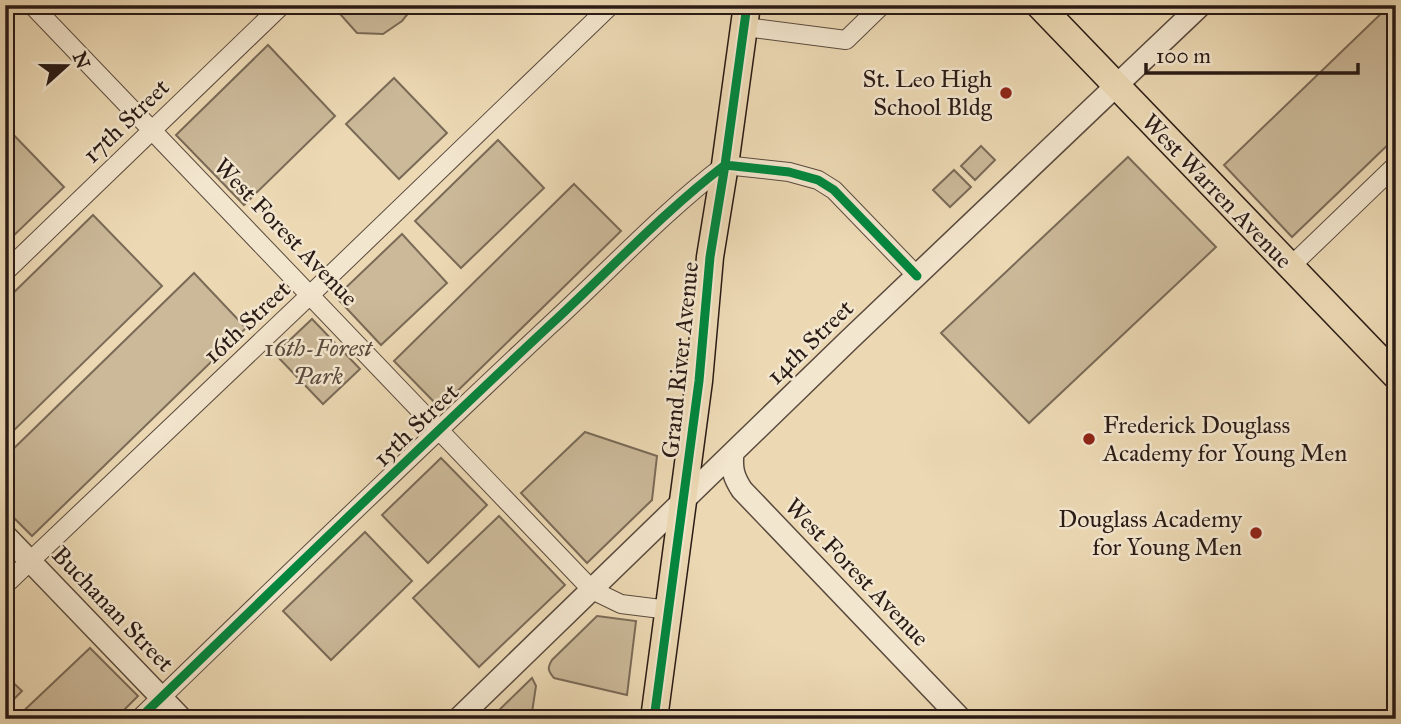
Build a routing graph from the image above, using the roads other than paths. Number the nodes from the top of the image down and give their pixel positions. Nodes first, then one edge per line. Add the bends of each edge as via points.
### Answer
1 (32, 5) edge
2 (282, 5) edge
3 (611, 5) edge
4 (882, 5) edge
5 (1039, 5) edge
6 (1201, 5) edge
7 (746, 16) edge
8 (1116, 87) junction
9 (152, 131) junction
10 (725, 165) junction
11 (1396, 165) edge
12 (1290, 267) junction
13 (5, 272) edge
14 (917, 276) junction
15 (310, 295) junction
16 (1396, 376) edge
17 (439, 429) junction
18 (733, 453) junction
19 (683, 501) junction
20 (5, 535) edge
21 (30, 561) junction
22 (5, 585) edge
23 (592, 590) junction
24 (669, 610) junction
25 (161, 697) junction
26 (139, 719) edge
27 (182, 719) edge
28 (458, 719) edge
29 (654, 719) edge
30 (961, 719) edge

1 - 9 street, West Forest Avenue
2 - 9 street, 17th Street
3 - 15 street, 16th Street
4 - 7 street via 846,40
5 - 8 main road, West Warren Avenue
6 - 8 street, 14th Street
7 - 10 main road, Grand River Avenue
8 - 12 main road, West Warren Avenue
8 - 14 street, 14th Street
9 - 13 street, 17th Street
9 - 15 street, West Forest Avenue
10 - 14 street via 818,180 834,190
10 - 17 street, 15th Street via 665,215
10 - 19 main road, Grand River Avenue
11 - 12 street
12 - 16 main road, West Warren Avenue
14 - 18 street, 14th Street
15 - 17 street, West Forest Avenue
15 - 21 street, 16th Street
17 - 23 street, West Forest Avenue
17 - 25 street, 15th Street
18 - 19 street, 14th Street
18 - 30 street, West Forest Avenue via 731,466 742,491
19 - 23 street, 14th Street
19 - 24 main road, Grand River Avenue
20 - 21 street, Buchanan Street
21 - 22 street, 16th Street
21 - 25 street, Buchanan Street
23 - 24 street, West Forest Avenue via 621,604
23 - 28 street, 14th Street
24 - 29 main road, Grand River Avenue
25 - 26 street, 15th Street
25 - 27 street, Buchanan Street

